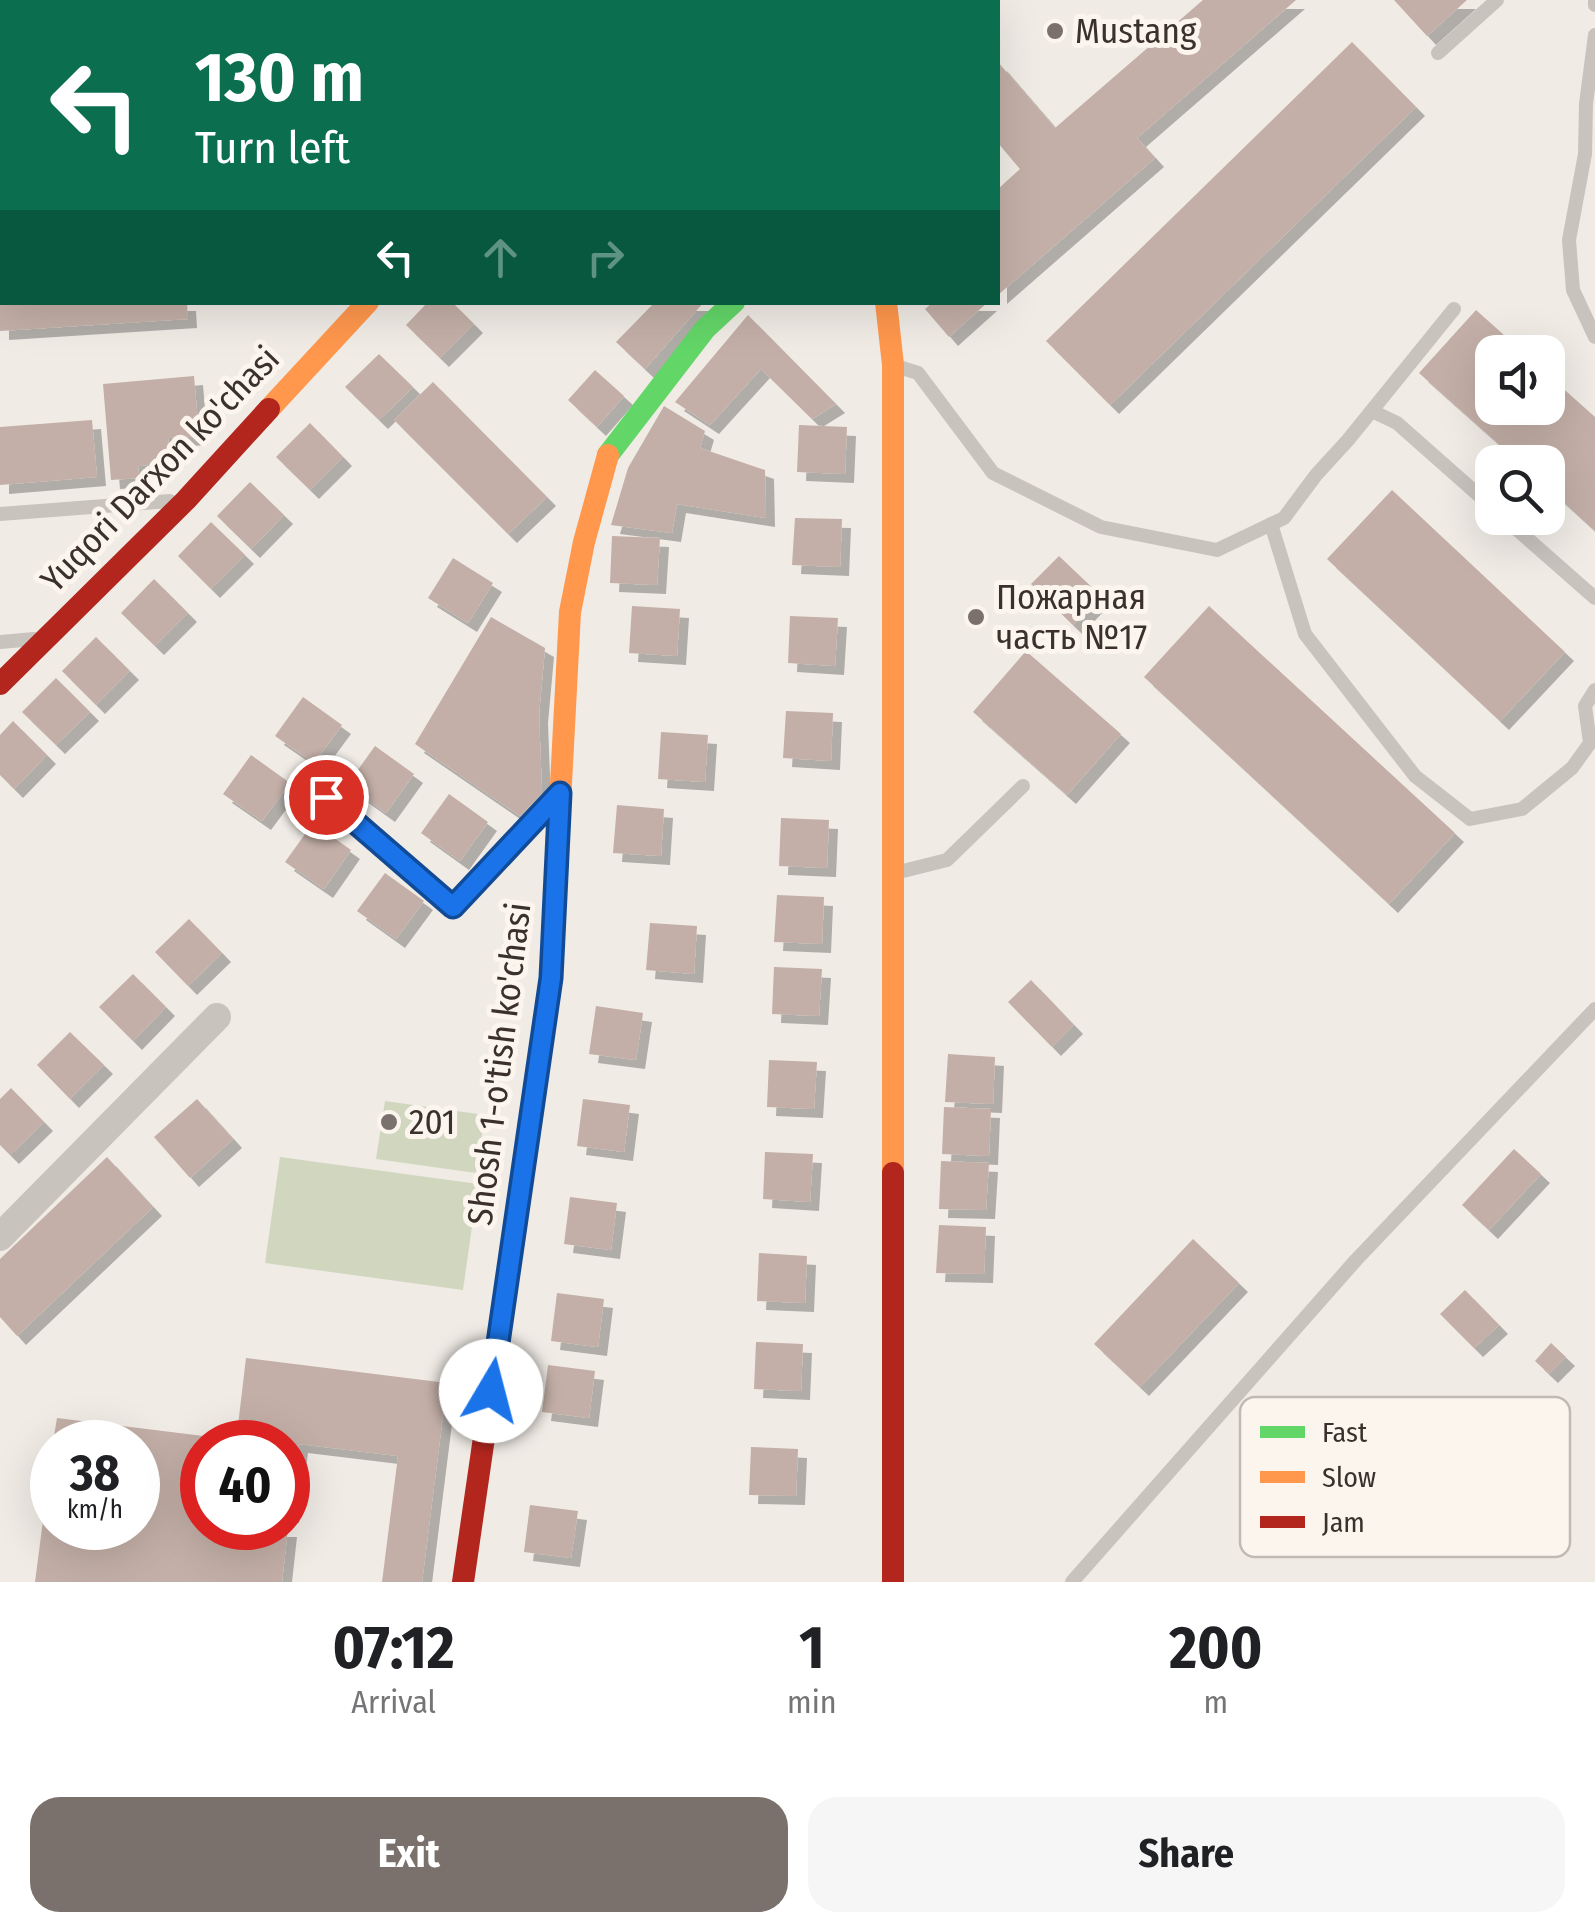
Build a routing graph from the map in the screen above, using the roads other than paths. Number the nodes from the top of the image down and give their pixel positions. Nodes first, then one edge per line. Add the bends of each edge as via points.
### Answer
1 (1497, 0) edge
2 (1595, 35) edge
3 (1438, 53) dead end
4 (365, 305) edge
5 (731, 305) edge
6 (886, 305) edge
7 (1454, 309) dead end
8 (1595, 337) edge
9 (893, 365) junction
10 (1372, 410) junction
11 (1475, 493) edge
12 (186, 500) junction
13 (0, 514) edge
14 (1271, 524) junction
15 (1523, 535) edge
16 (1595, 598) edge
17 (44, 638) junction
18 (0, 642) edge
19 (0, 684) edge
20 (1595, 690) edge
21 (1023, 786) dead end
22 (560, 793) junction
23 (326, 797) dead end
24 (894, 874) junction
25 (1595, 1009) edge
26 (217, 1017) dead end
27 (0, 1237) edge
28 (458, 1579) edge
29 (893, 1582) edge
30 (1072, 1582) edge

1 - 3 lane
2 - 8 lane via 1585,154 1569,240 1572,290
4 - 12 street, Yuqori Darxon ko'chasi
5 - 22 street, Shosh 1-o'tish ko'chasi via 607,457 570,612
6 - 9 street
7 - 10 lane
9 - 14 lane via 918,373 994,473 1101,527 1217,550
9 - 24 street
10 - 11 lane via 1398,423
10 - 14 lane via 1284,518
12 - 13 lane
12 - 17 street, Yuqori Darxon ko'chasi
14 - 20 lane via 1304,634 1415,776 1470,819 1522,808 1572,768 1590,744 1585,706
15 - 16 lane
17 - 18 lane
17 - 19 street, Yuqori Darxon ko'chasi
21 - 24 lane via 947,860
22 - 23 lane via 453,907
22 - 28 street, Shosh 1-o'tish ko'chasi via 551,978
24 - 29 street
25 - 30 lane via 1356,1260
26 - 27 street

